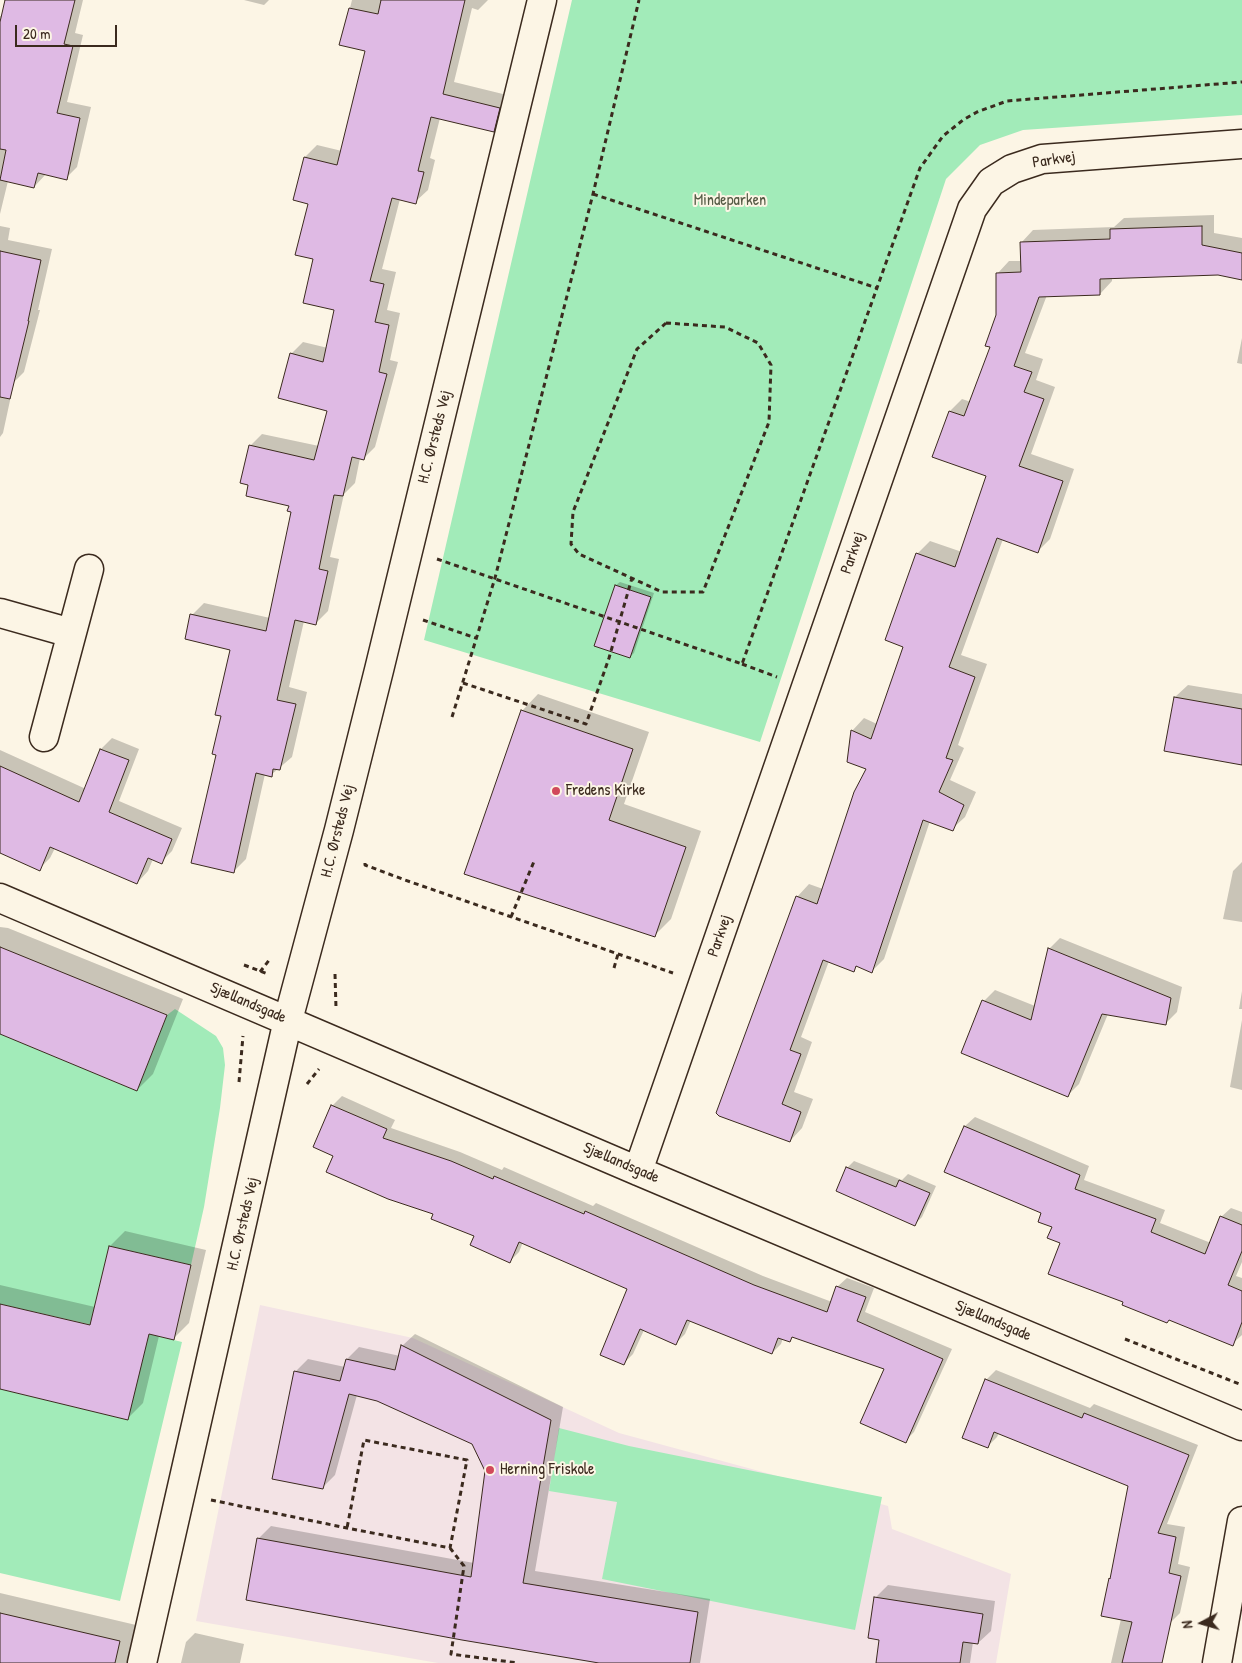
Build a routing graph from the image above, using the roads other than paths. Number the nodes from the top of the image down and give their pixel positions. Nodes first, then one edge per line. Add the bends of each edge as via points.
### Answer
1 (542, 0) edge
2 (1242, 144) edge
3 (89, 569) dead end
4 (0, 613) edge
5 (71, 633) junction
6 (44, 737) dead end
7 (0, 898) edge
8 (288, 1020) junction
9 (638, 1171) junction
10 (1242, 1426) edge
11 (1242, 1521) edge
12 (142, 1663) edge
13 (1217, 1663) edge

1 - 8 street, H.C. Ørsteds Vej via 339,830
2 - 9 street, Parkvej via 1042,159 1012,169 990,182 972,209
3 - 5 street
4 - 5 street
5 - 6 street
7 - 8 street, Sjællandsgade
8 - 9 street, Sjællandsgade
8 - 12 street, H.C. Ørsteds Vej
9 - 10 street, Sjællandsgade
11 - 13 street

